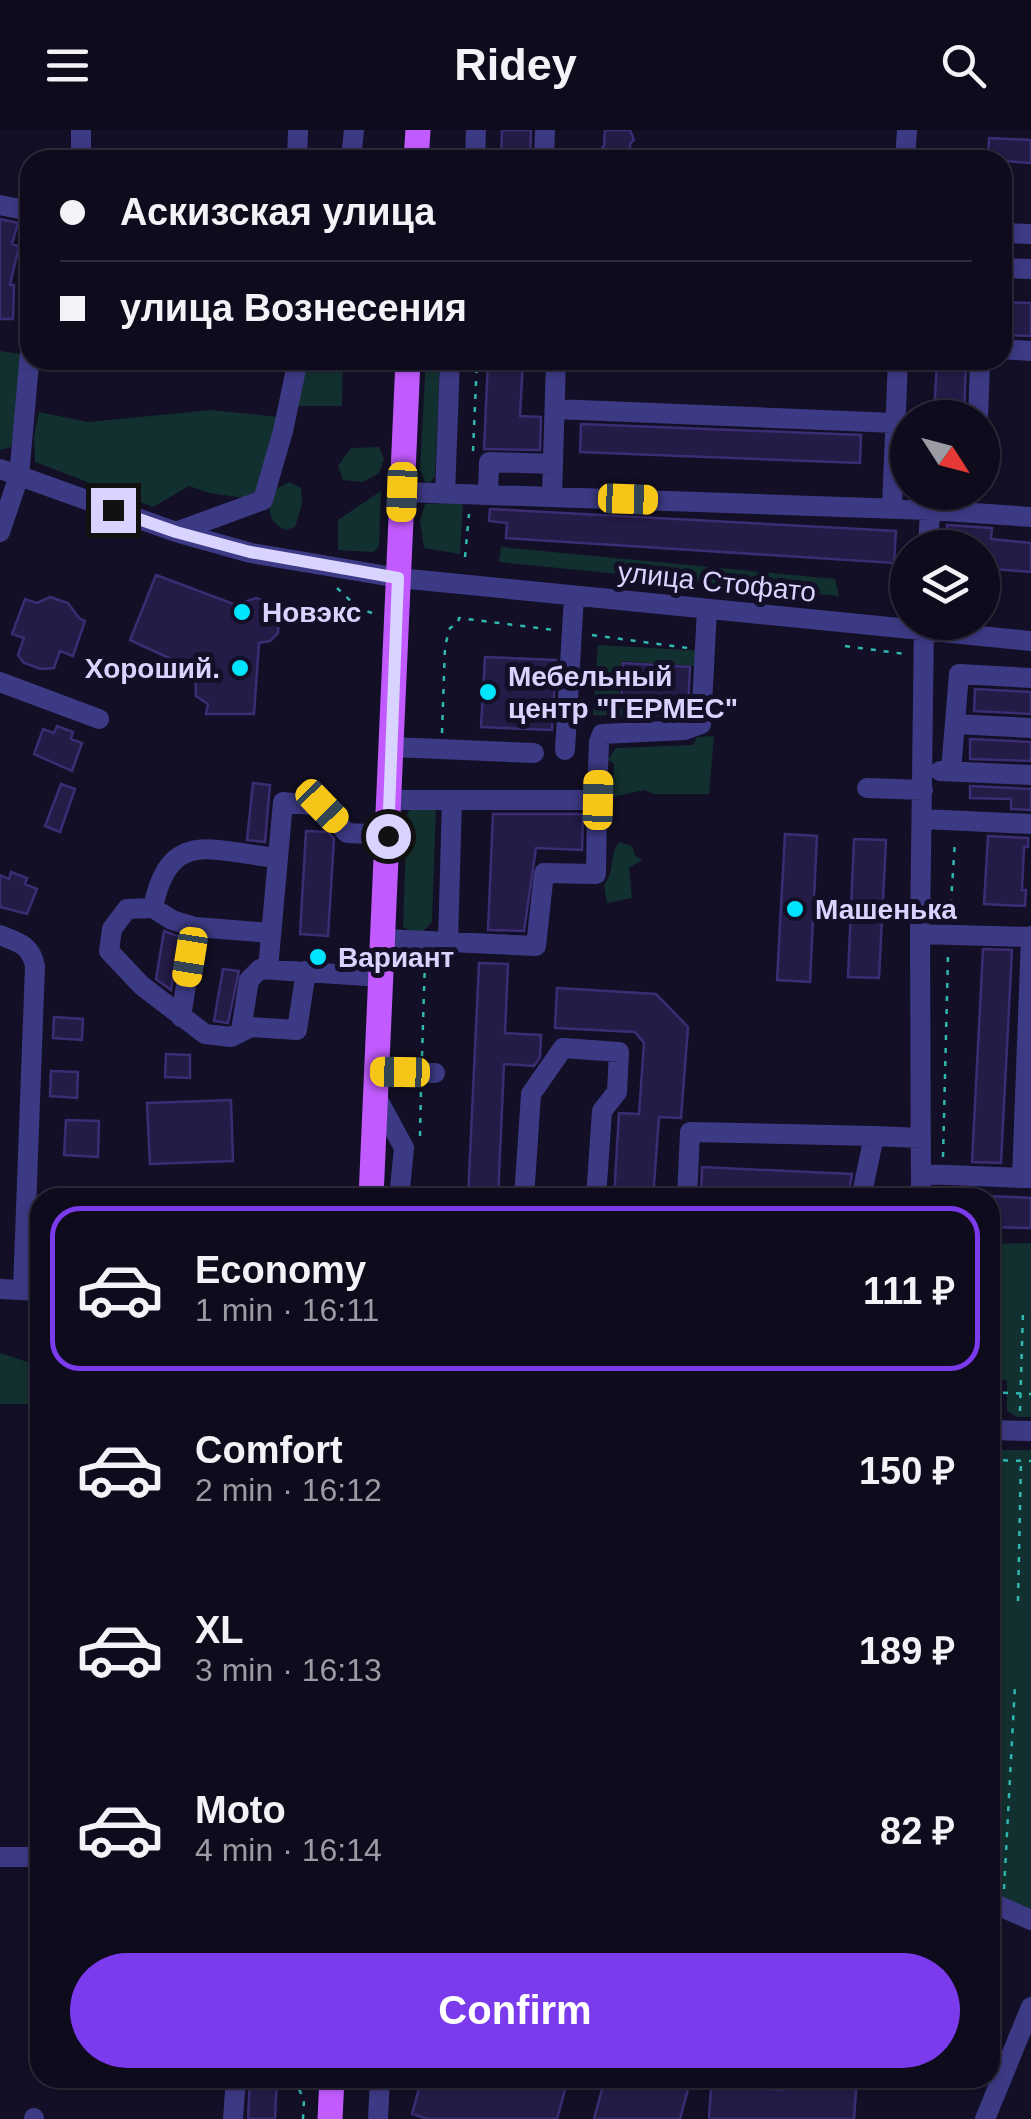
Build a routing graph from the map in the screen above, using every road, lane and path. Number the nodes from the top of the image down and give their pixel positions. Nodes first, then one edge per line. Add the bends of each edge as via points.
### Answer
1 (27, 370) edge
2 (296, 370) edge
3 (408, 370) edge
4 (450, 370) edge
5 (556, 370) edge
6 (898, 370) edge
7 (980, 370) edge
8 (897, 400) edge
9 (979, 400) edge
10 (554, 410) junction
11 (890, 423) edge
12 (553, 464) junction
13 (10, 473) edge
14 (402, 492) junction
15 (444, 493) junction
16 (488, 494) junction
17 (552, 496) junction
18 (890, 508) edge
19 (1000, 509) edge
20 (930, 510) edge
21 (1031, 517) edge
22 (929, 530) edge
23 (0, 532) edge
24 (176, 532) junction
25 (398, 578) junction
26 (331, 581) dead end
27 (574, 596) junction
28 (707, 608) junction
29 (372, 613) dead end
30 (458, 618) dead end
31 (890, 623) edge
32 (1000, 637) edge
33 (924, 640) edge
34 (1031, 641) edge
35 (1031, 678) edge
36 (0, 682) edge
37 (100, 719) dead end
38 (955, 724) junction
39 (1031, 728) edge
40 (392, 747) junction
41 (442, 749) junction
42 (565, 750) dead end
43 (534, 753) dead end
44 (951, 771) junction
45 (1031, 775) edge
46 (923, 780) junction
47 (866, 788) dead end
48 (389, 800) junction
49 (452, 800) junction
50 (598, 800) junction
51 (923, 819) junction
52 (956, 822) junction
53 (1031, 824) edge
54 (388, 836) junction
55 (278, 858) junction
56 (153, 908) junction
57 (195, 928) junction
58 (271, 933) junction
59 (0, 934) edge
60 (920, 934) junction
61 (949, 934) junction
62 (1031, 936) edge
63 (384, 940) junction
64 (425, 941) junction
65 (448, 942) junction
66 (268, 969) junction
67 (306, 972) junction
68 (382, 976) junction
69 (181, 1017) junction
70 (241, 1030) junction
71 (428, 1073) junction
72 (377, 1084) junction
73 (874, 1136) junction
74 (921, 1138) junction
75 (421, 1149) dead end
76 (932, 1174) junction
77 (1026, 1178) edge
78 (33, 1188) edge
79 (372, 1188) edge
80 (400, 1188) edge
81 (525, 1188) edge
82 (597, 1188) edge
83 (687, 1188) edge
84 (863, 1188) edge
85 (926, 1188) edge
86 (0, 1290) edge
87 (30, 1291) edge
88 (1023, 1311) dead end
89 (1000, 1392) edge
90 (1020, 1393) junction
91 (1031, 1394) edge
92 (1026, 1427) edge
93 (1000, 1429) edge
94 (1000, 1460) edge
95 (1021, 1460) junction
96 (1031, 1460) edge
97 (1018, 1601) dead end
98 (1015, 1686) dead end
99 (0, 1858) edge
100 (30, 1858) edge
101 (1000, 1864) edge
102 (1000, 1902) edge
103 (1031, 1920) edge
104 (1031, 2007) edge
105 (1000, 2082) edge
106 (236, 2088) edge
107 (298, 2088) edge
108 (332, 2088) edge
109 (380, 2088) edge
110 (998, 2088) edge
111 (234, 2119) edge
112 (303, 2119) edge
113 (330, 2119) edge
114 (378, 2119) edge
115 (985, 2119) edge

1 - 13 street
2 - 24 street via 263,500
3 - 14 main road
4 - 15 street
5 - 10 street
6 - 8 street
7 - 9 street
10 - 11 street
10 - 12 street
12 - 16 street via 489,462
12 - 17 street
13 - 23 street
13 - 24 street, улица Стофато
14 - 15 street
14 - 25 main road
15 - 16 street
16 - 17 street
17 - 18 street
19 - 21 street
20 - 22 street
24 - 25 street, улица Стофато
25 - 27 street, улица Стофато
25 - 40 main road
26 - 29 path
27 - 28 street, улица Стофато
27 - 42 street
28 - 31 street, улица Стофато
28 - 50 street via 701,724 602,734
30 - 41 path via 445,646
32 - 34 street, улица Стофато
33 - 46 street
35 - 38 street via 960,674
36 - 37 street
38 - 39 street
38 - 44 street
40 - 41 street
40 - 48 main road
41 - 43 street
44 - 45 street
44 - 46 street
46 - 47 street
46 - 51 street
48 - 49 street
48 - 54 main road
49 - 50 street
49 - 65 street
50 - 65 street via 596,874 544,874 536,946
51 - 52 street
51 - 60 street
52 - 53 street
52 - 61 path
54 - 55 street via 348,833 322,806 283,802
54 - 63 main road
55 - 56 street via 188,849 158,879
55 - 58 street
56 - 57 street
56 - 69 street via 127,909 112,930 109,951
57 - 58 street
57 - 69 street
58 - 66 street
59 - 78 street via 32,952 35,966
60 - 61 street
60 - 74 street
61 - 62 street
61 - 76 path
62 - 77 street
63 - 64 street
63 - 68 main road
64 - 65 street
64 - 71 path
66 - 67 street
66 - 70 street via 249,980
67 - 68 street
67 - 70 street via 297,1030
68 - 72 main road
69 - 70 street via 205,1034 231,1038
71 - 72 street
71 - 75 path
72 - 79 main road
72 - 80 street via 404,1148
73 - 74 street
73 - 83 street via 690,1132
73 - 84 street
74 - 76 street
76 - 77 street
76 - 85 street
81 - 82 street via 532,1094 563,1048 619,1052 617,1092 602,1111
86 - 87 street
88 - 90 path
89 - 90 path
90 - 91 path
90 - 92 path
92 - 93 street
94 - 95 path
95 - 96 path
95 - 97 path
98 - 101 path
99 - 100 street
102 - 103 street
104 - 105 street
106 - 111 street
107 - 112 path
108 - 113 main road
109 - 114 street
110 - 115 street

